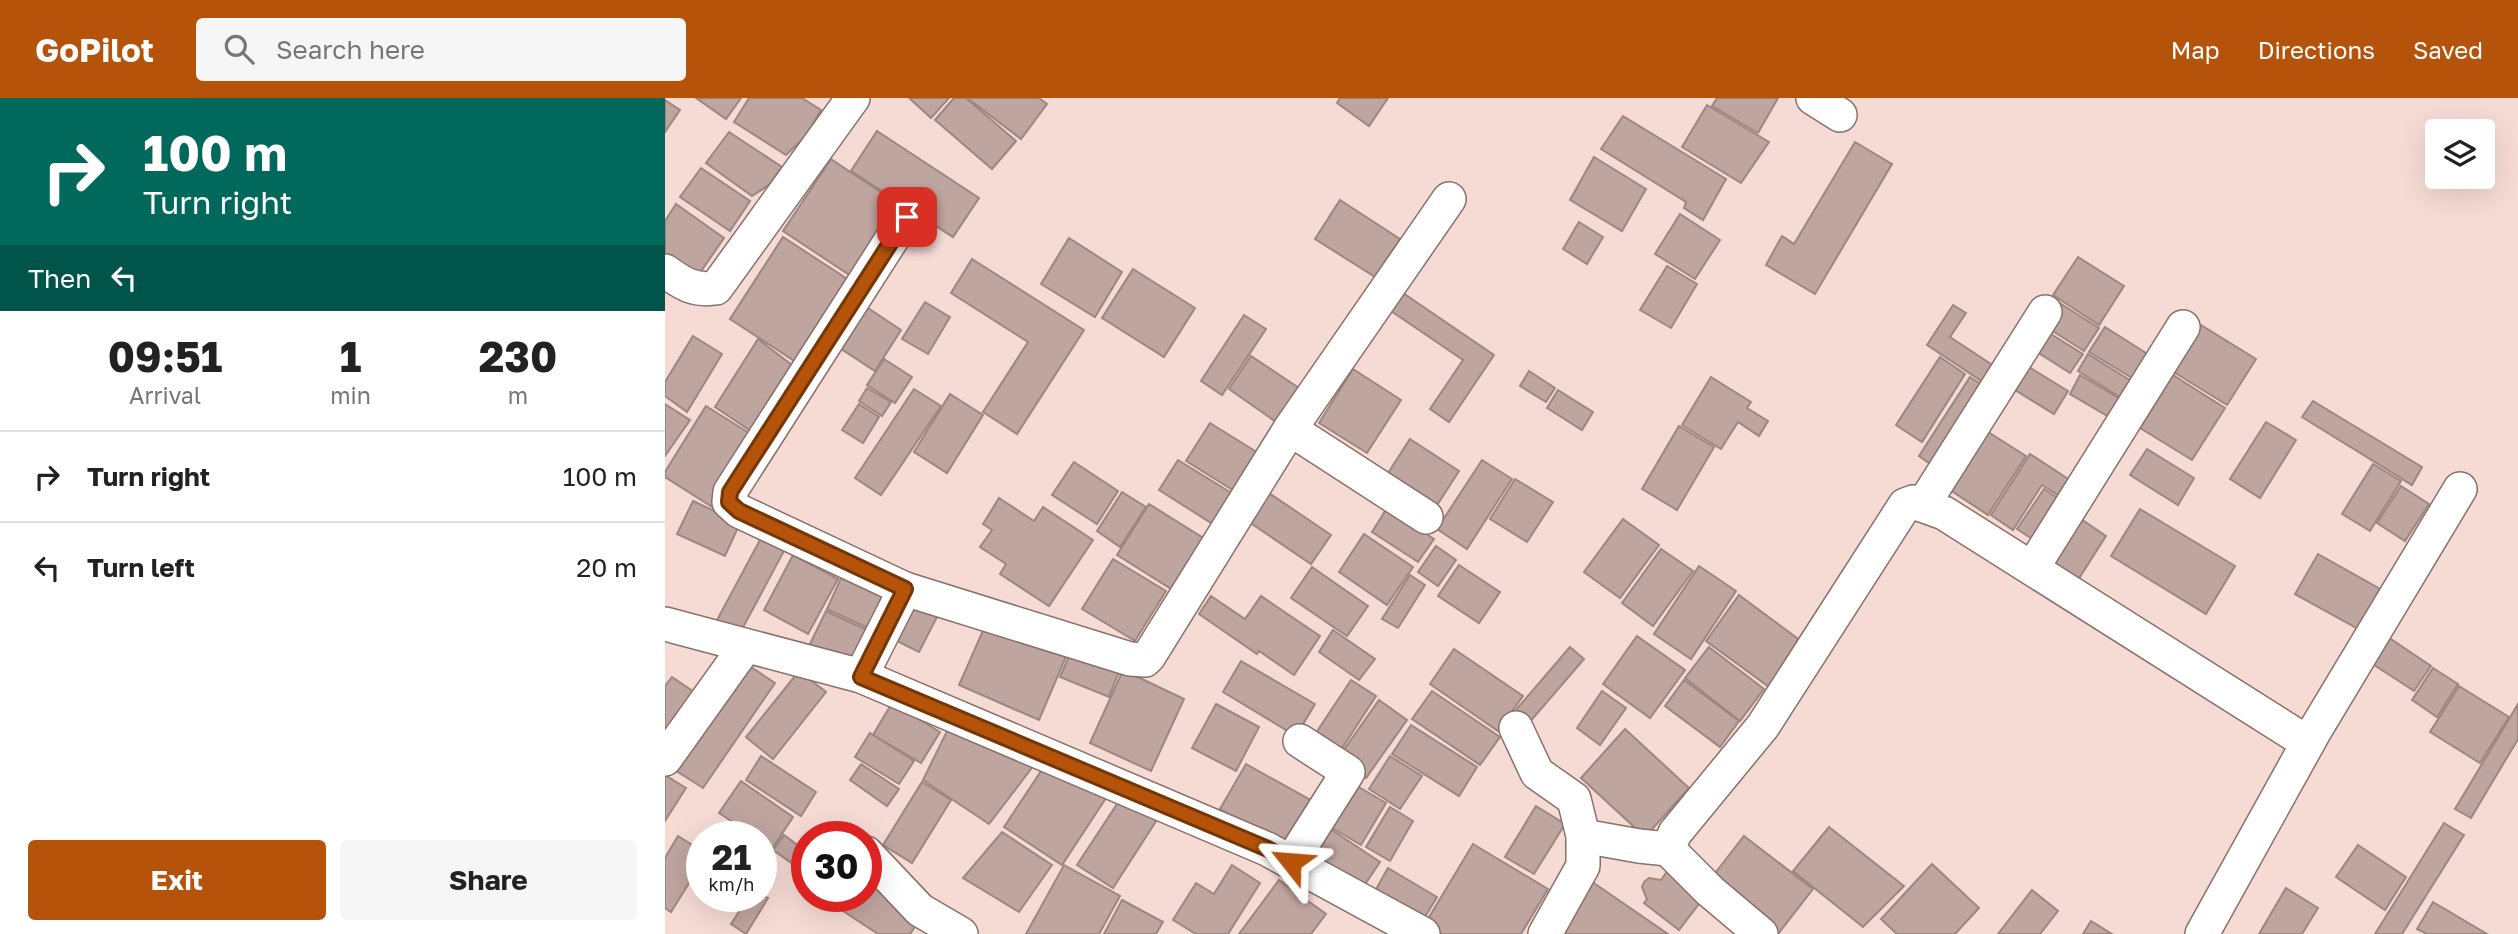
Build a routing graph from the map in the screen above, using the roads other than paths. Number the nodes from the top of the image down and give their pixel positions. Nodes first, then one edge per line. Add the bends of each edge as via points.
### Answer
1 (853, 98) edge
2 (1449, 199) dead end
3 (907, 217) dead end
4 (665, 271) edge
5 (2045, 312) dead end
6 (2183, 327) dead end
7 (1290, 429) junction
8 (2460, 489) dead end
9 (1923, 505) junction
10 (1426, 517) dead end
11 (2033, 567) junction
12 (905, 589) junction
13 (665, 624) edge
14 (745, 647) junction
15 (861, 677) junction
16 (1516, 729) dead end
17 (1300, 741) dead end
18 (2308, 743) junction
19 (665, 759) edge
20 (1583, 836) junction
21 (1668, 849) junction
22 (1291, 862) junction
23 (882, 870) edge
24 (961, 934) edge
25 (1423, 934) edge
26 (1545, 934) edge
27 (1761, 934) edge
28 (2202, 934) edge

1 - 4 street via 716,288 684,285
2 - 7 street
3 - 12 street via 730,492 729,502 739,511
5 - 9 street
6 - 11 street
7 - 10 street
7 - 12 street via 1145,660
8 - 18 street
9 - 11 street
9 - 21 street via 1913,502 1905,506 1763,726 1675,832
11 - 18 street
12 - 15 street
13 - 14 street
14 - 15 street
14 - 19 street
15 - 22 street
16 - 20 street via 1537,773 1574,799
17 - 22 street via 1348,772
18 - 28 street
20 - 21 street
20 - 26 street via 1583,866
21 - 27 street
22 - 25 street
23 - 24 street via 920,910

